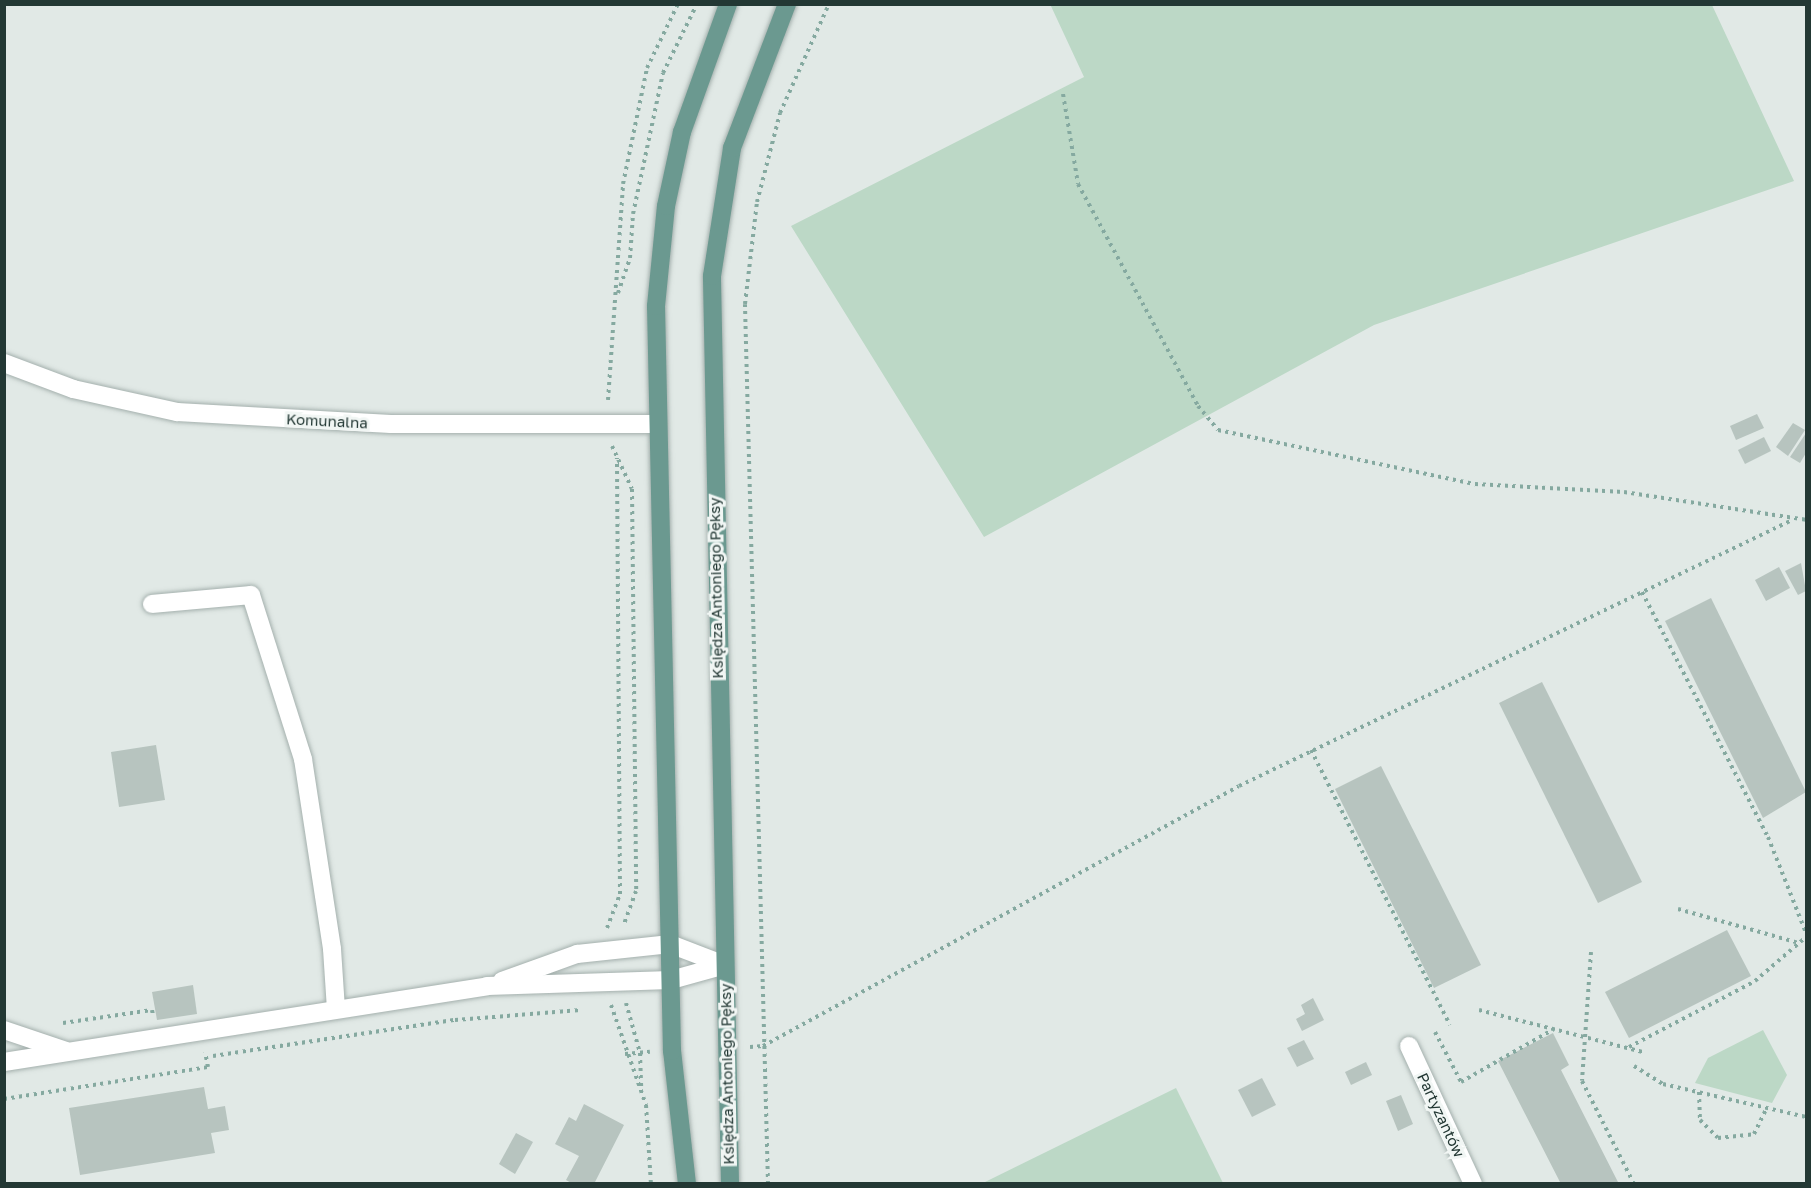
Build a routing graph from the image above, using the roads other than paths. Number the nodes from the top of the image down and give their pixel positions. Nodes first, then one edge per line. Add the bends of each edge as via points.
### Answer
1 (728, 4) edge
2 (787, 4) edge
3 (4, 363) edge
4 (658, 424) junction
5 (152, 604) dead end
6 (670, 944) junction
7 (725, 965) junction
8 (671, 980) junction
9 (487, 986) junction
10 (336, 1009) junction
11 (4, 1029) edge
12 (1409, 1046) dead end
13 (70, 1052) junction
14 (4, 1062) edge
15 (687, 1184) edge
16 (730, 1184) edge
17 (1473, 1184) edge

1 - 4 main road via 691,102 666,206 656,306
2 - 7 main road, Księdza Antoniego Pęksy via 732,148 712,276
3 - 4 street, Komunalna via 73,389 177,412 373,424
4 - 6 main road
5 - 10 street via 251,595 303,759 332,949
6 - 7 street
6 - 8 main road
6 - 9 street via 577,954
7 - 8 street
7 - 16 main road, Księdza Antoniego Pęksy
8 - 9 street
8 - 15 main road via 672,1051
9 - 10 street
10 - 13 street
11 - 13 street
12 - 17 street, Partyzantów
13 - 14 street

